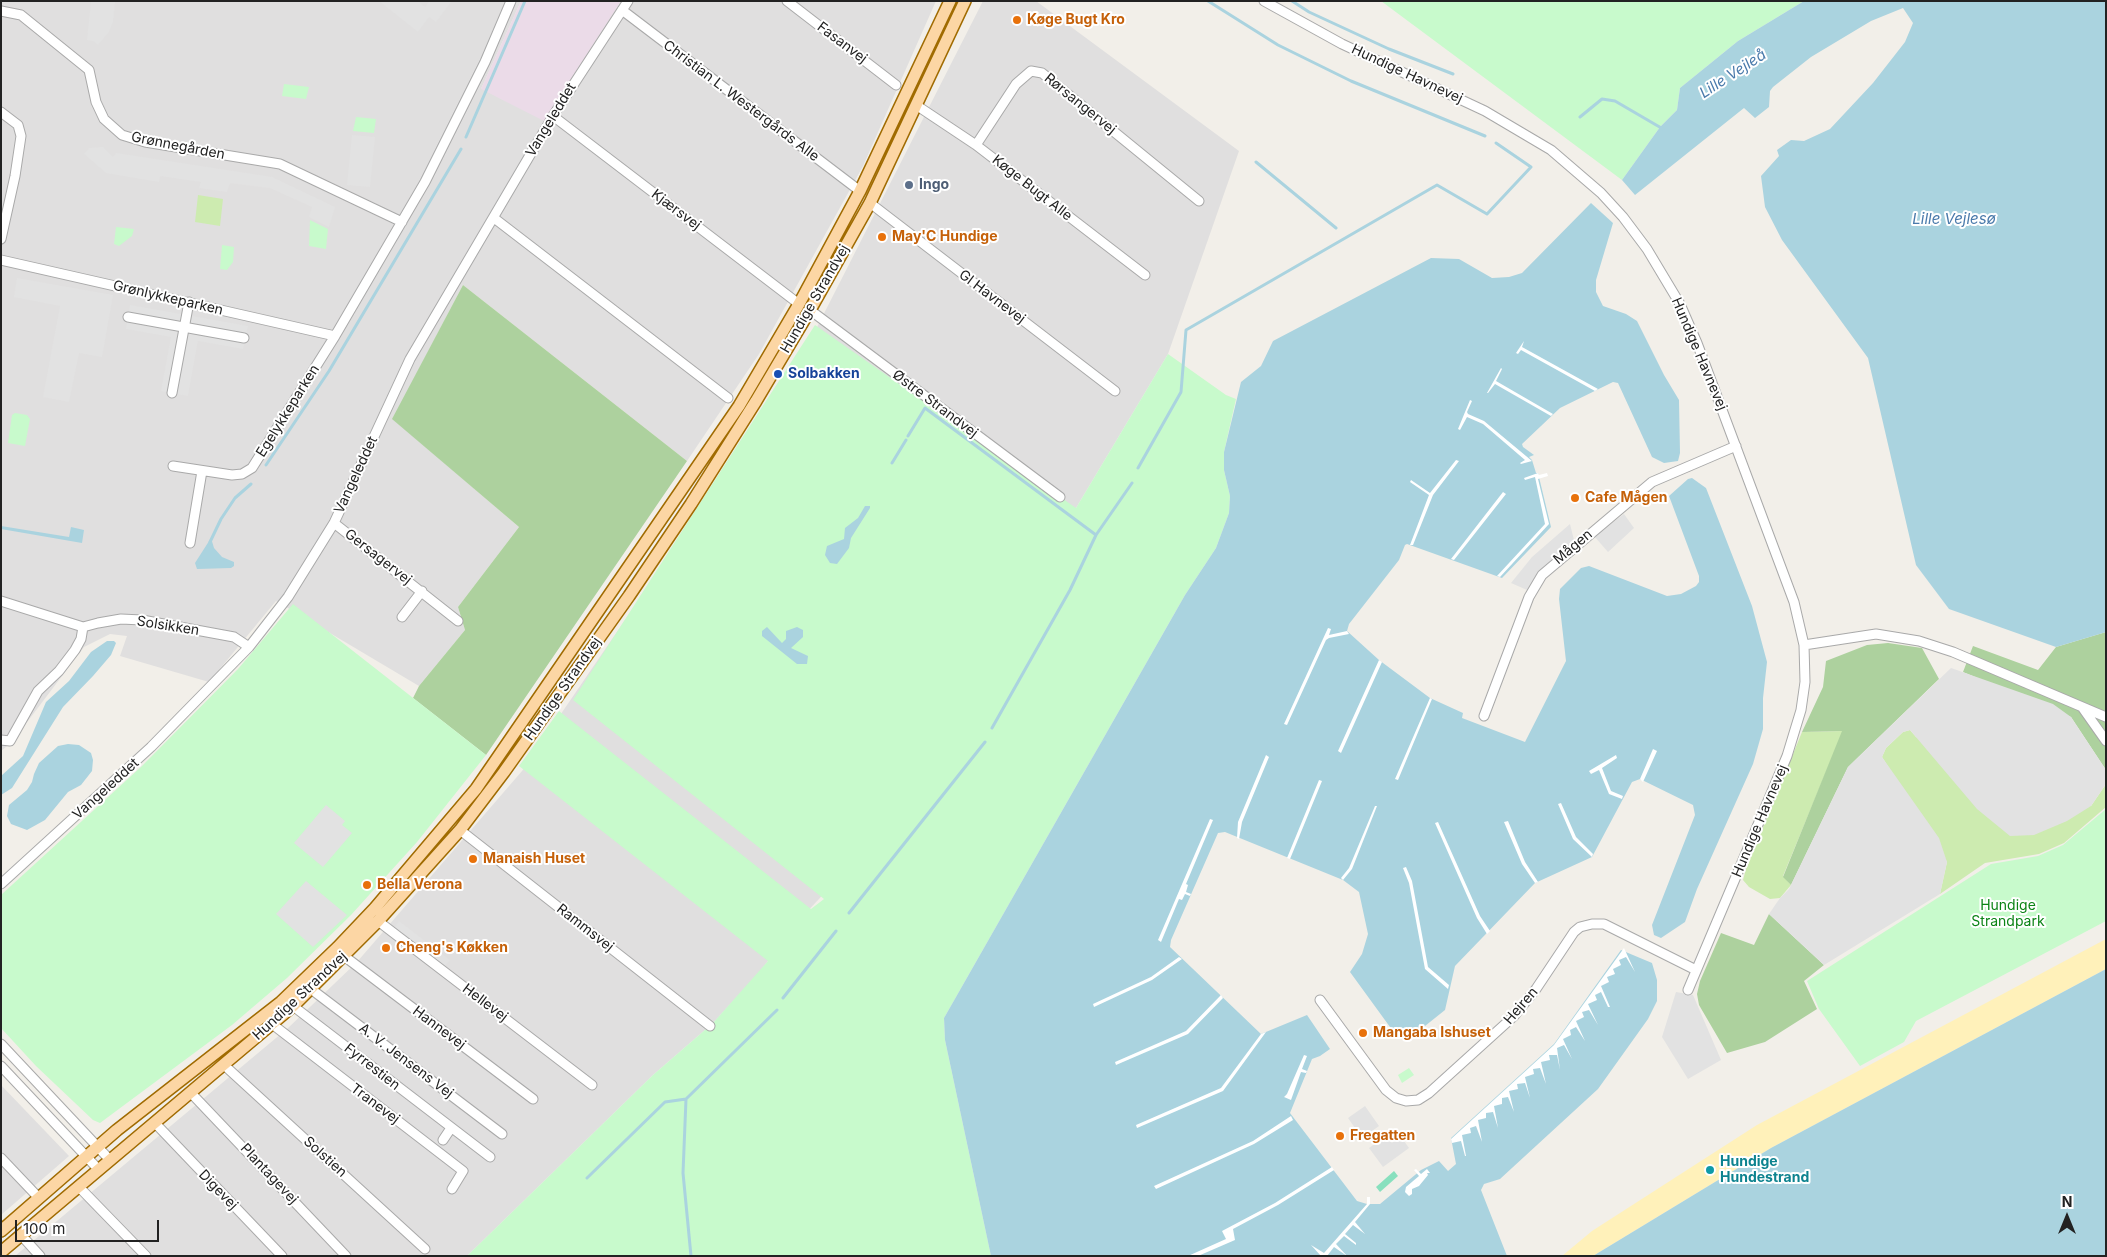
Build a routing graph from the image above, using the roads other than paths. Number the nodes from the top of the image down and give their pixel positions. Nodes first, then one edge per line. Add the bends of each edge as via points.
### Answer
1 (511, 1) edge
2 (628, 1) edge
3 (787, 1) edge
4 (965, 1) edge
5 (1264, 1) edge
6 (945, 4) edge
7 (622, 10) junction
8 (1, 11) edge
9 (896, 85) dead end
10 (916, 105) junction
11 (1, 112) edge
12 (553, 116) junction
13 (976, 144) junction
14 (860, 191) junction
15 (1199, 201) dead end
16 (870, 203) junction
17 (494, 218) junction
18 (402, 222) junction
19 (1, 240) edge
20 (1, 260) edge
21 (1145, 275) dead end
22 (189, 302) junction
23 (799, 304) junction
24 (810, 310) junction
25 (128, 317) dead end
26 (185, 327) junction
27 (335, 336) junction
28 (244, 338) dead end
29 (1114, 391) dead end
30 (172, 393) dead end
31 (728, 398) dead end
32 (1736, 446) junction
33 (173, 466) dead end
34 (202, 470) junction
35 (1060, 498) dead end
36 (334, 522) junction
37 (190, 543) dead end
38 (422, 591) junction
39 (1, 601) edge
40 (402, 617) dead end
41 (458, 621) dead end
42 (84, 627) junction
43 (1804, 646) junction
44 (249, 647) junction
45 (2082, 707) junction
46 (1484, 716) dead end
47 (2106, 717) edge
48 (1, 740) edge
49 (2106, 741) edge
50 (460, 830) junction
51 (1, 884) edge
52 (378, 921) junction
53 (344, 956) junction
54 (1696, 970) junction
55 (311, 989) junction
56 (1688, 990) dead end
57 (1320, 1000) dead end
58 (293, 1006) junction
59 (272, 1024) junction
60 (710, 1026) dead end
61 (1, 1044) edge
62 (224, 1065) junction
63 (1, 1066) edge
64 (592, 1085) dead end
65 (191, 1093) junction
66 (534, 1099) dead end
67 (155, 1124) junction
68 (451, 1128) junction
69 (502, 1134) dead end
70 (443, 1140) dead end
71 (97, 1146) junction
72 (86, 1156) junction
73 (490, 1157) dead end
74 (1, 1158) edge
75 (110, 1160) junction
76 (98, 1170) junction
77 (79, 1187) junction
78 (452, 1188) dead end
79 (38, 1198) junction
80 (1, 1231) edge
81 (21, 1235) junction
82 (425, 1249) dead end
83 (1, 1252) edge
84 (40, 1256) edge
85 (146, 1256) edge
86 (282, 1256) edge
87 (346, 1256) edge

1 - 18 street via 484,64
2 - 7 street, Vangeleddet
3 - 9 street, Fasanvej
4 - 10 main road, Hundige Strandvej
5 - 32 street, Hundige Havnevej via 1342,44 1485,110 1551,150 1601,193 1647,249 1680,304
6 - 14 main road, Hundige Strandvej
7 - 12 street, Vangeleddet
7 - 14 street, Christian L. Westergårds Alle
8 - 18 street, Grønnegården via 21,15 89,70 96,102 104,119 122,135 145,142 280,164
10 - 13 street, Køge Bugt Alle
10 - 16 main road, Hundige Strandvej
11 - 19 street via 18,125 21,136
12 - 17 street, Vangeleddet
12 - 23 street, Kjærsvej
13 - 15 street, Rørsangervej via 1016,84 1031,71 1042,73
13 - 21 street, Køge Bugt Alle
14 - 23 main road, Hundige Strandvej
16 - 24 main road, Hundige Strandvej
16 - 29 street, Gl Havnevej
17 - 31 street
17 - 36 street, Vangeleddet via 410,359
18 - 27 street
20 - 22 street, Grønlykkeparken
22 - 26 street
22 - 27 street, Grønlykkeparken
23 - 71 main road, Hundige Strandvej via 739,406 476,789 370,913 281,1002
24 - 35 street, Østre Strandvej
24 - 50 main road, Hundige Strandvej via 691,504 629,596
25 - 26 street
26 - 28 street
26 - 30 street
27 - 34 street, Egelykkeparken via 252,468 232,475
32 - 43 street, Hundige Havnevej via 1794,602
32 - 46 street, Mågen via 1652,482 1542,576 1530,597
33 - 34 street, Egelykkeparken
34 - 37 street
36 - 38 street, Gersagervej
36 - 44 street, Vangeleddet via 288,597
38 - 40 street, Gersagervej
38 - 41 street, Gersagervej
39 - 42 street
42 - 44 street, Solsikken via 121,619 142,620 234,637
42 - 48 street via 75,650 38,691 10,741
43 - 45 street via 1876,634 1919,641 1954,652
43 - 54 street, Hundige Havnevej via 1805,682 1795,733
44 - 51 street, Vangeleddet via 138,759
45 - 47 street
45 - 49 street
50 - 52 main road, Hundige Strandvej
50 - 60 street, Rammsvej
52 - 53 main road, Hundige Strandvej
52 - 64 street, Hellevej
53 - 55 main road, Hundige Strandvej
53 - 66 street, Hannevej
54 - 56 street, Hundige Havnevej
54 - 57 street, Hejren via 1604,924 1580,927 1514,1016 1429,1093 1418,1100 1406,1101 1386,1090
55 - 58 main road, Hundige Strandvej
55 - 69 street, A. V. Jensens Vej
58 - 59 main road, Hundige Strandvej
58 - 68 street, Fyrrestien
59 - 62 main road, Hundige Strandvej
59 - 78 street, Tranevej via 463,1172
61 - 71 street
62 - 65 main road, Hundige Strandvej
62 - 82 street, Solstien
63 - 72 street
65 - 67 main road, Hundige Strandvej
65 - 87 street, Plantagevej
67 - 75 main road, Hundige Strandvej
67 - 86 street, Digevej
68 - 70 street
68 - 73 street, Fyrrestien
71 - 72 main road, Hundige Strandvej
71 - 75 street
72 - 76 street
72 - 79 main road, Hundige Strandvej
74 - 79 street
75 - 76 main road, Hundige Strandvej
76 - 77 main road, Hundige Strandvej
77 - 81 main road, Hundige Strandvej
77 - 85 street
79 - 80 main road, Hundige Strandvej
81 - 83 main road, Hundige Strandvej
81 - 84 street

